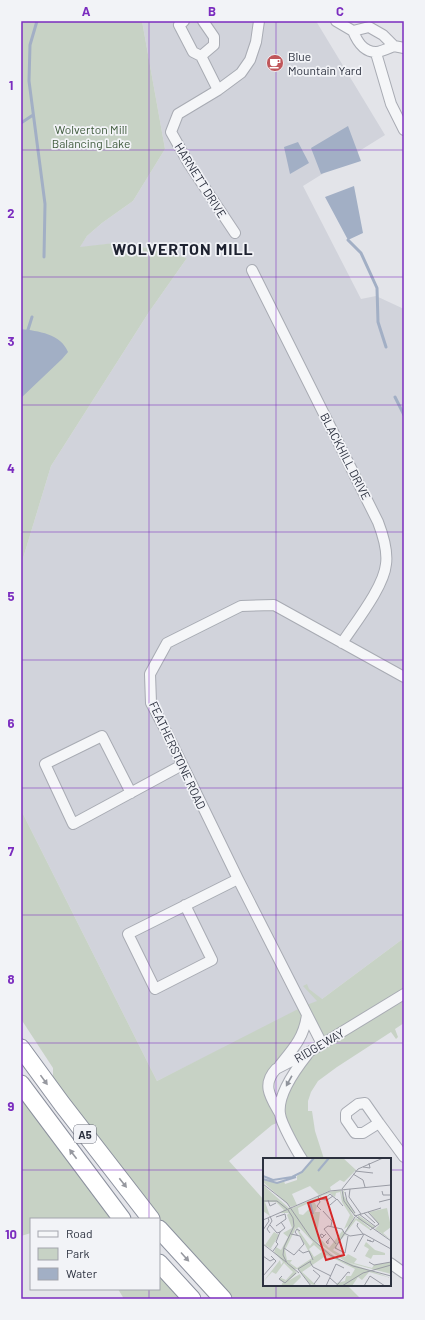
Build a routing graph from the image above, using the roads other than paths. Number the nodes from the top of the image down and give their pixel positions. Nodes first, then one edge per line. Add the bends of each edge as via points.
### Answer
1 (184, 21) edge
2 (203, 21) edge
3 (259, 21) edge
4 (336, 21) edge
5 (370, 24) edge
6 (353, 31) junction
7 (399, 47) edge
8 (376, 53) junction
9 (201, 56) junction
10 (218, 90) junction
11 (404, 130) edge
12 (235, 233) dead end
13 (252, 270) dead end
14 (342, 643) junction
15 (404, 677) edge
16 (182, 765) junction
17 (131, 793) junction
18 (238, 879) junction
19 (185, 905) junction
20 (404, 994) edge
21 (307, 1015) junction
22 (322, 1044) junction
23 (21, 1048) edge
24 (309, 1052) junction
25 (276, 1069) junction
26 (21, 1084) edge
27 (280, 1114) junction
28 (378, 1123) dead end
29 (404, 1156) edge
30 (301, 1158) edge
31 (121, 1218) edge
32 (150, 1218) edge
33 (160, 1230) edge
34 (160, 1264) edge
35 (391, 1264) edge
36 (404, 1273) edge
37 (192, 1299) edge
38 (223, 1299) edge

1 - 9 street via 179,25 193,52
2 - 9 street via 214,37 214,45
3 - 10 street, HARNETT DRIVE via 250,60 241,73
4 - 6 street
5 - 6 street
5 - 7 street
6 - 8 street via 358,43
7 - 8 street
8 - 11 street via 391,104
9 - 10 street
10 - 12 street, HARNETT DRIVE via 178,114 171,132
13 - 14 street, BLACKHILL DRIVE via 378,522 384,539 386,565 382,581
14 - 15 street, FEATHERSTONE ROAD
14 - 16 street, FEATHERSTONE ROAD via 274,605 241,606 167,643 150,674 151,703
16 - 17 street
16 - 18 street, FEATHERSTONE ROAD
17 - 17 street via 73,824 45,764 102,736
18 - 19 street
18 - 21 street, FEATHERSTONE ROAD
19 - 19 street via 128,934 155,989 212,960
20 - 22 street, RIDGEWAY
21 - 22 street, FEATHERSTONE ROAD
21 - 25 street via 300,1040
22 - 24 street, RIDGEWAY
23 -> 32 highway, A5
24 - 25 street, RIDGEWAY
24 -> 27 street via 286,1087 280,1103
25 - 27 street via 268,1083 268,1089
31 -> 26 highway, A5
27 - 30 street
28 - 29 street
33 -> 38 highway
34 - 37 highway
35 - 36 street

